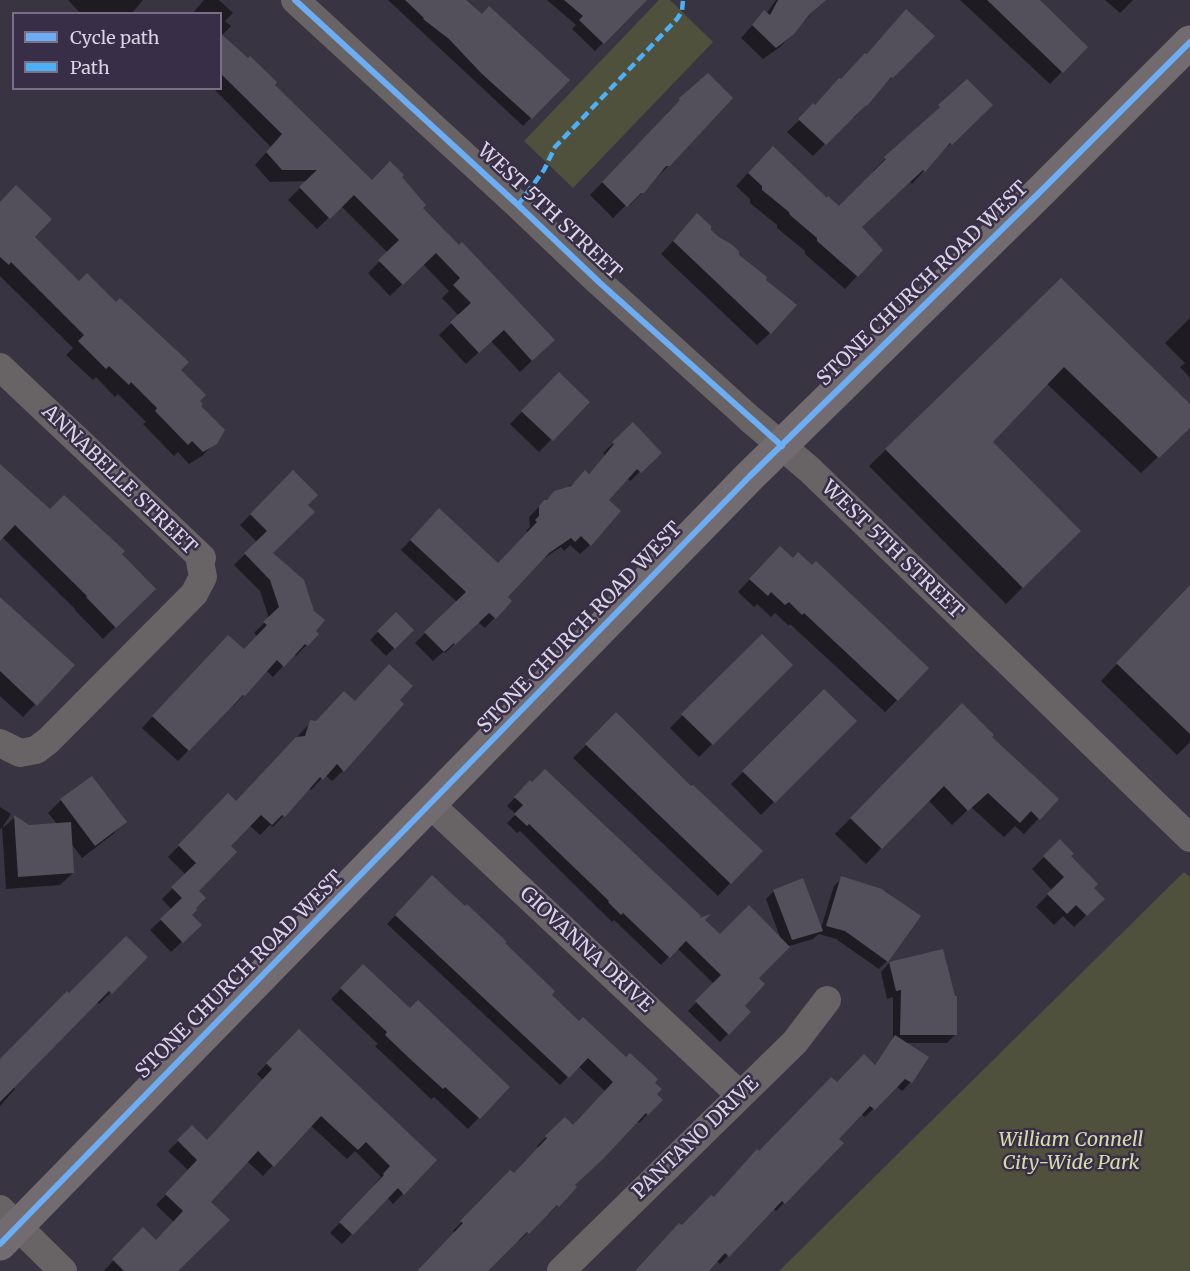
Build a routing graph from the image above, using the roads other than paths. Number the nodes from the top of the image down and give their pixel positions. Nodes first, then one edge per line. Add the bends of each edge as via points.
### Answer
1 (295, 0) edge
2 (1190, 42) edge
3 (0, 367) edge
4 (782, 446) junction
5 (0, 743) edge
6 (431, 805) junction
7 (1190, 838) edge
8 (827, 1000) dead end
9 (740, 1095) junction
10 (6, 1226) edge
11 (63, 1271) edge
12 (561, 1271) edge

1 - 4 street, WEST 5TH STREET
2 - 4 main road, STONE CHURCH ROAD WEST
3 - 5 street, ANNABELLE STREET via 202,558 203,577 194,594 48,741 36,750 20,753
4 - 6 main road, STONE CHURCH ROAD WEST
4 - 7 street, WEST 5TH STREET
6 - 9 street, GIOVANNA DRIVE
6 - 10 main road, STONE CHURCH ROAD WEST
8 - 9 street, PANTANO DRIVE via 805,1031
9 - 12 street, PANTANO DRIVE
10 - 11 street

